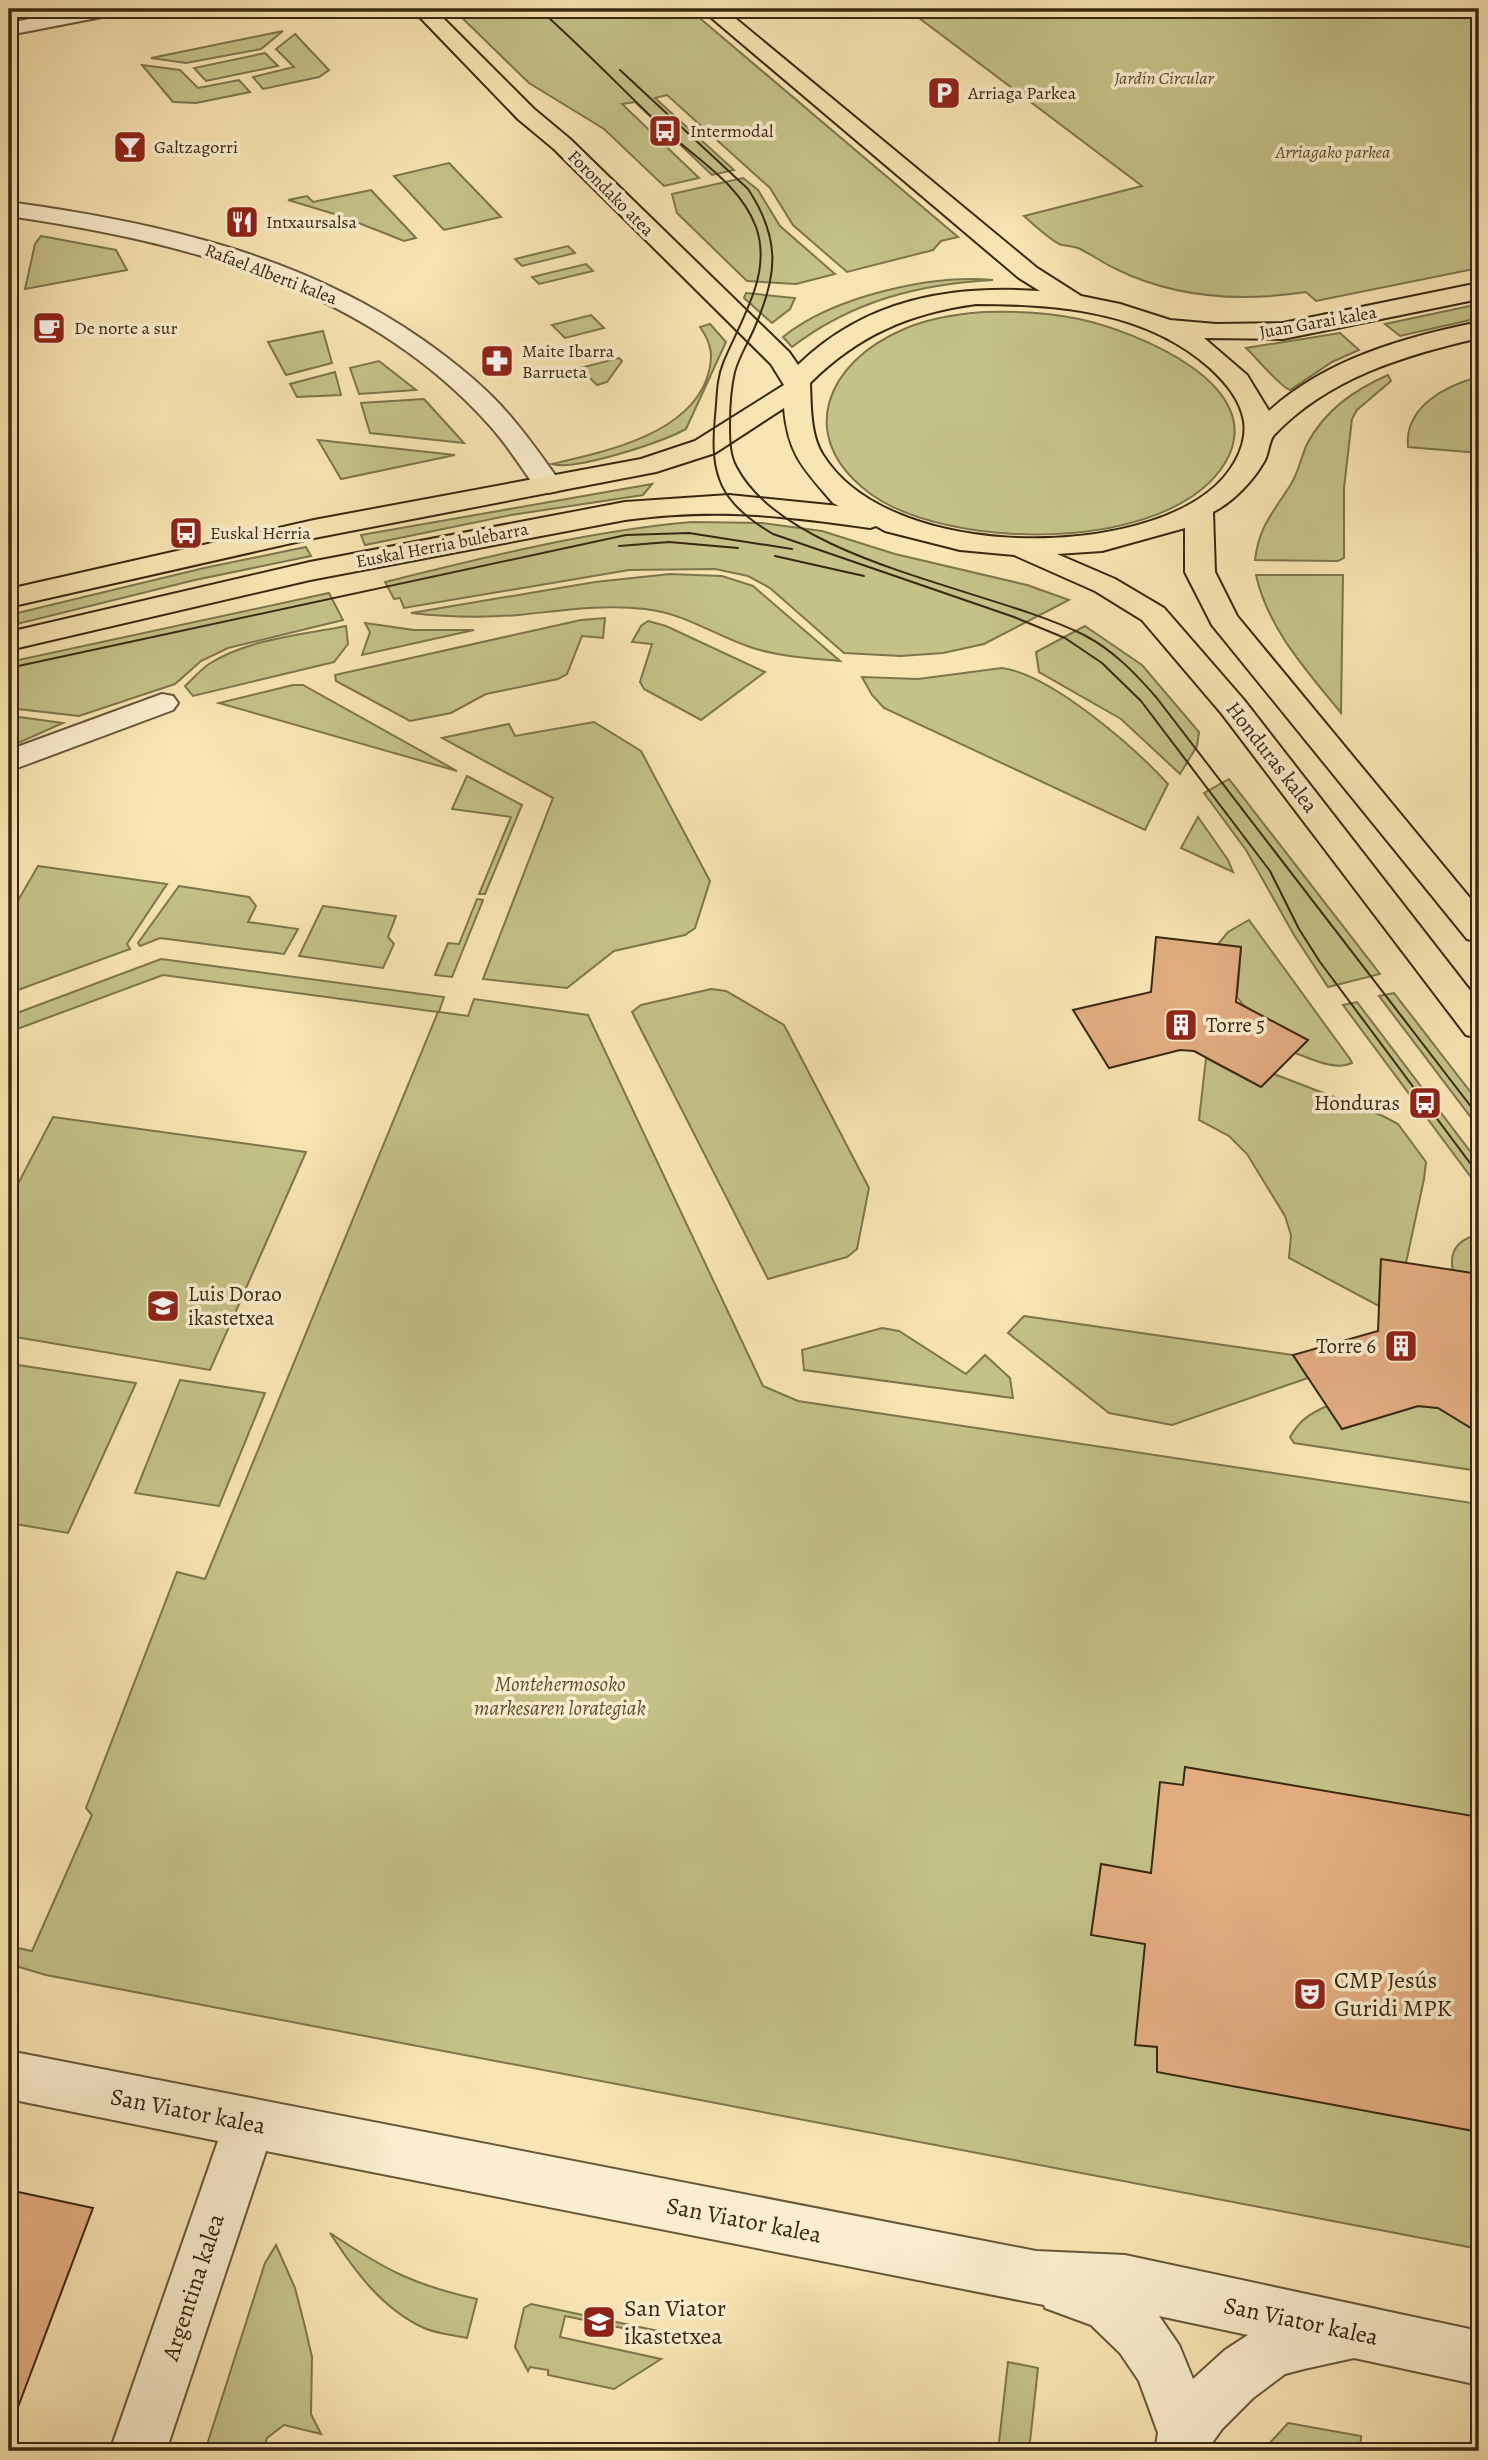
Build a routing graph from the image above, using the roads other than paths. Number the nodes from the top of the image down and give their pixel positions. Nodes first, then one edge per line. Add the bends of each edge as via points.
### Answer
1 (58, 9) edge
2 (112, 9) edge
3 (422, 9) edge
4 (711, 9) edge
5 (9, 19) edge
6 (9, 29) edge
7 (9, 209) edge
8 (1479, 290) edge
9 (1080, 302) junction
10 (1154, 324) junction
11 (1479, 330) edge
12 (797, 385) junction
13 (1261, 433) junction
14 (548, 485) junction
15 (1199, 512) junction
16 (881, 520) junction
17 (1016, 547) junction
18 (9, 598) edge
19 (9, 641) edge
20 (162, 703) dead end
21 (9, 761) edge
22 (1479, 931) edge
23 (1479, 1026) edge
24 (9, 2075) edge
25 (250, 2123) junction
26 (1036, 2278) junction
27 (1360, 2334) junction
28 (1479, 2358) edge
29 (1185, 2442) edge
30 (138, 2451) edge

1 - 5 street
2 - 6 street
3 - 12 main road, Forondako atea via 780,358
4 - 9 main road via 1028,273
7 - 14 street, Rafael Alberti kalea via 116,226 203,247 330,294 390,327 453,374 524,449
8 - 10 main road, Juan Garai kalea via 1283,331 1216,332
9 - 10 main road
9 - 12 main road, Euskal Herria bulebarra via 976,296 919,305 870,322 834,345
10 - 13 main road via 1222,363 1254,405
11 - 13 main road via 1362,362 1298,400
12 - 14 main road, Euskal Herria bulebarra via 713,443 684,456
12 - 16 main road via 797,416 810,459 827,483
13 - 15 main road via 1245,473
14 - 18 main road, Euskal Herria bulebarra via 290,534
15 - 17 main road via 1117,540 1068,547
15 - 22 main road via 1200,572 1223,619
16 - 17 main road via 923,534
16 - 19 main road, Euskal Herria bulebarra via 730,503 625,511 310,571
17 - 23 main road, Honduras kalea via 1105,585 1153,614 1249,728
20 - 21 street
24 - 25 street, San Viator kalea
25 - 26 street, San Viator kalea
25 - 30 street, Argentina kalea
26 - 27 street, San Viator kalea via 1125,2282
26 - 29 street via 1108,2305 1139,2334 1160,2364
27 - 28 street, San Viator kalea
27 - 29 street via 1324,2336 1266,2355 1232,2380

